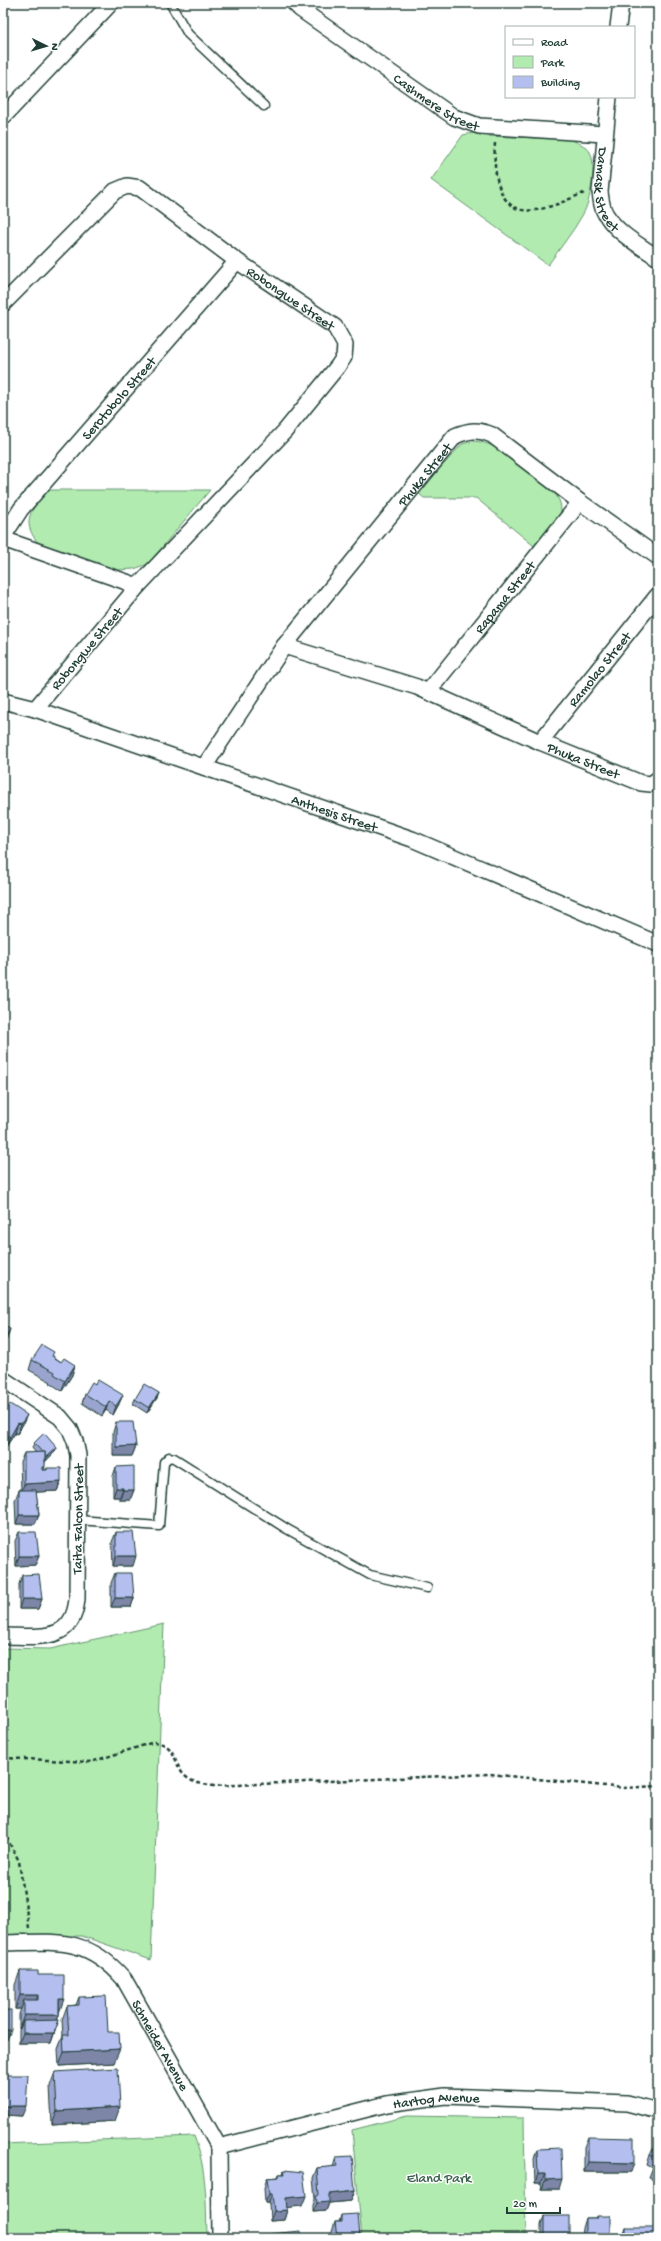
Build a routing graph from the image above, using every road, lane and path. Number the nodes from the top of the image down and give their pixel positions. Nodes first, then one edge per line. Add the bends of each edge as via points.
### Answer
1 (111, 3) edge
2 (170, 3) edge
3 (294, 3) edge
4 (621, 3) edge
5 (618, 26) edge
6 (609, 98) edge
7 (264, 106) dead end
8 (3, 117) edge
9 (496, 127) junction
10 (604, 134) junction
11 (600, 187) junction
12 (658, 258) edge
13 (237, 261) junction
14 (3, 304) edge
15 (580, 502) junction
16 (3, 538) edge
17 (658, 557) edge
18 (138, 586) junction
19 (658, 595) edge
20 (284, 646) junction
21 (428, 692) junction
22 (3, 701) edge
23 (35, 709) junction
24 (540, 742) junction
25 (204, 767) junction
26 (658, 779) edge
27 (658, 944) edge
28 (3, 1379) edge
29 (78, 1520) junction
30 (427, 1588) dead end
31 (3, 1636) edge
32 (3, 1758) edge
33 (658, 1786) edge
34 (3, 1831) edge
35 (32, 1942) junction
36 (3, 1943) edge
37 (658, 2111) edge
38 (219, 2147) junction
39 (220, 2238) edge

1 - 8 street
2 - 7 lane via 188,34
3 - 9 street, Cashmere Street via 454,117 467,123
4 - 5 street
6 - 10 street, Damask Street
9 - 10 street, Cashmere Street
9 - 11 path via 495,178 511,207 537,210
10 - 11 street, Damask Street
11 - 12 street, Damask Street via 606,216 615,226
13 - 14 street, Robongwe Street via 140,188 127,186 114,191
13 - 16 street, Serotobolo Street via 21,509
13 - 18 street, Robongwe Street via 335,327 345,345 344,357 285,431
15 - 17 street, Phuka Street
15 - 20 street, Phuka Street via 492,435 482,430 467,431 455,436
15 - 21 street, Rapama Street
16 - 18 street
18 - 23 street, Robongwe Street
19 - 24 street, Ramolao Street
20 - 21 street, Phuka Street
20 - 25 street, Phuka Street
21 - 24 street, Phuka Street
22 - 23 street, Anthesis Street
23 - 25 street, Anthesis Street
24 - 26 street, Phuka Street via 641,783 651,784
25 - 27 street, Anthesis Street via 412,839
28 - 29 street, Taita Falcon Street via 50,1409 70,1429 78,1455
29 - 30 lane via 158,1526 164,1462 169,1457 287,1529 370,1575
29 - 31 street, Taita Falcon Street via 77,1599 70,1622 53,1635
32 - 33 path via 91,1762 154,1742 162,1743 172,1750 182,1773 188,1779 213,1786 490,1774 624,1788
34 - 35 path via 19,1862
35 - 36 street, Schneider Avenue
35 - 38 street, Schneider Avenue via 76,1945 96,1953 112,1965 124,1979
37 - 38 street, Hartog Avenue via 627,2103 437,2097 387,2104
38 - 39 street, Schneider Avenue

